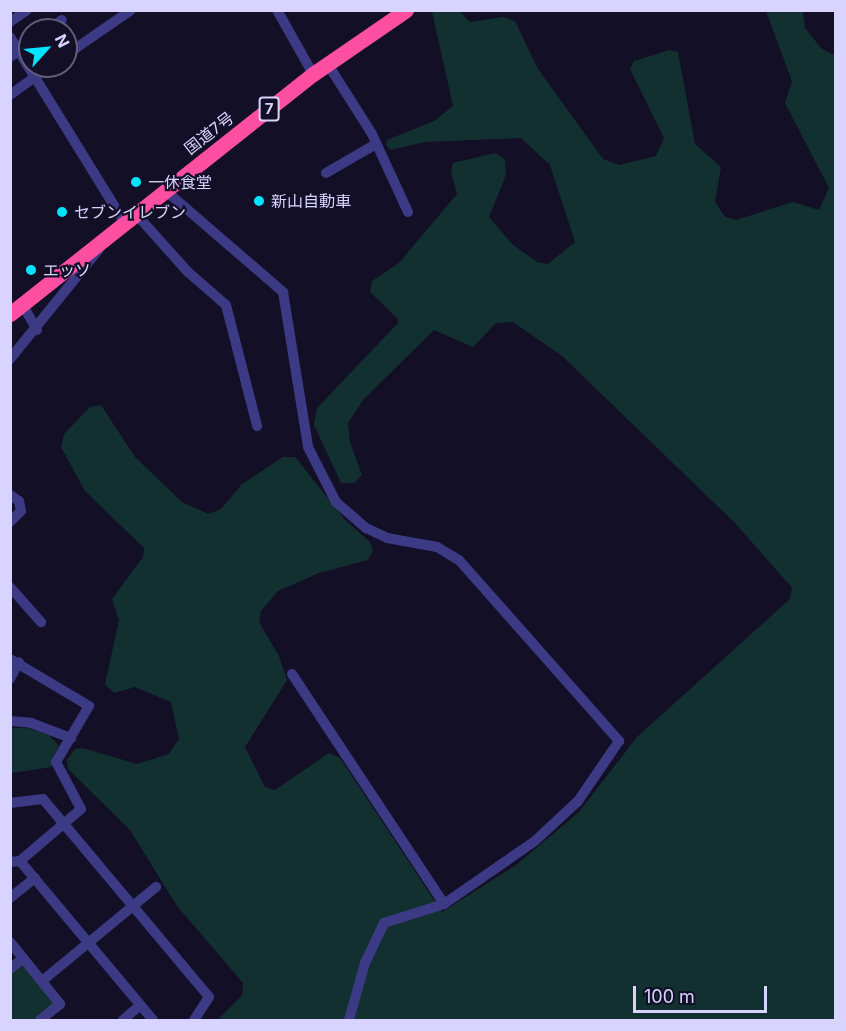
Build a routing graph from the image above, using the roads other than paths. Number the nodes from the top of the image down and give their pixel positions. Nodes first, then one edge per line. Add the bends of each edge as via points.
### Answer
1 (27, 10) edge
2 (131, 10) edge
3 (277, 10) edge
4 (406, 10) edge
5 (10, 22) edge
6 (10, 37) edge
7 (78, 47) edge
8 (15, 54) edge
9 (327, 63) junction
10 (313, 74) junction
11 (34, 78) edge
12 (36, 78) edge
13 (10, 95) edge
14 (376, 144) junction
15 (326, 173) dead end
16 (166, 191) junction
17 (408, 212) dead end
18 (131, 219) junction
19 (110, 235) junction
20 (16, 309) edge
21 (37, 330) junction
22 (10, 359) edge
23 (256, 426) dead end
24 (10, 495) edge
25 (10, 522) edge
26 (10, 587) edge
27 (41, 622) dead end
28 (15, 660) edge
29 (292, 674) dead end
30 (10, 679) edge
31 (10, 721) edge
32 (71, 738) junction
33 (10, 803) edge
34 (63, 824) junction
35 (15, 862) edge
36 (35, 878) junction
37 (156, 887) dead end
38 (10, 898) edge
39 (444, 904) junction
40 (132, 908) junction
41 (10, 942) edge
42 (87, 943) junction
43 (23, 958) junction
44 (10, 969) edge
45 (42, 981) junction
46 (140, 1005) junction
47 (40, 1020) edge
48 (123, 1020) edge
49 (153, 1020) edge
50 (194, 1020) edge
51 (349, 1020) edge

1 - 5 street
2 - 7 street
3 - 10 street
4 - 9 highway, 国道7号 / 7
6 - 8 street
9 - 10 highway, 国道7号 / 7
9 - 14 street
10 - 16 highway, 国道7号 / 7
11 - 13 street
12 - 18 street
14 - 15 street
14 - 17 street
16 - 18 highway, 国道7号 / 7
16 - 39 street via 283,292 308,447 336,502 366,528 387,538 437,547 459,560 619,741 600,774 560,820
18 - 19 highway, 国道7号 / 7
18 - 23 street via 226,305
19 - 20 highway, 国道7号 / 7
19 - 21 street
20 - 21 street via 34,320
21 - 22 street
24 - 25 street via 19,501 21,511
26 - 27 street
28 - 30 street
28 - 32 street via 89,706
29 - 39 street
31 - 32 street via 31,723
32 - 34 street via 56,762 81,809
33 - 34 street via 43,800
34 - 35 street
34 - 40 street
35 - 36 street
36 - 38 street
36 - 42 street
37 - 40 street
39 - 51 street via 384,923 372,942
40 - 42 street
40 - 50 street via 209,997
41 - 43 street
42 - 45 street
42 - 46 street
43 - 44 street
43 - 45 street
45 - 47 street via 60,1004
46 - 48 street
46 - 49 street

